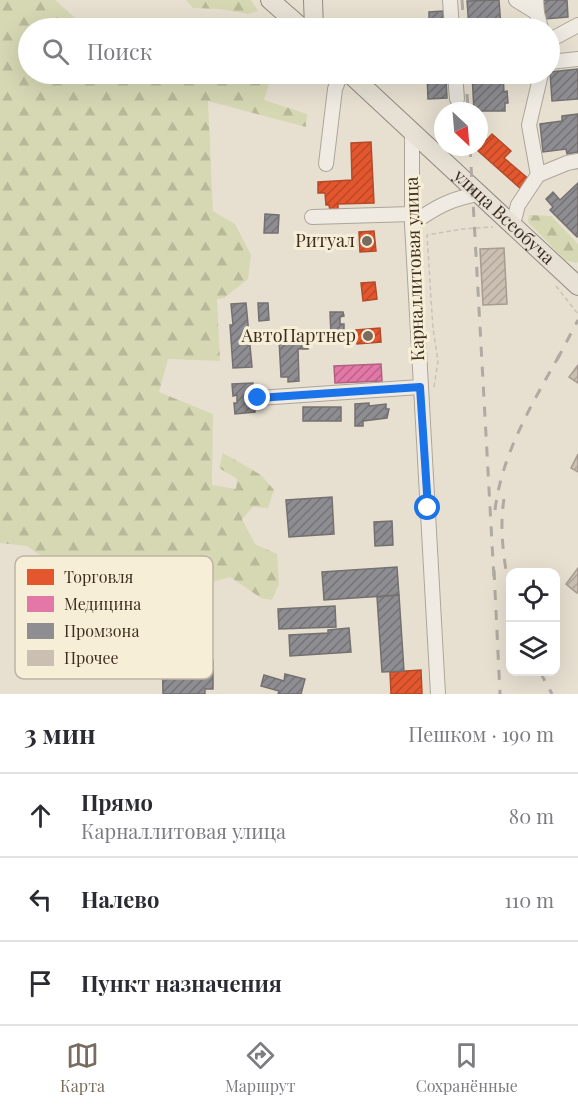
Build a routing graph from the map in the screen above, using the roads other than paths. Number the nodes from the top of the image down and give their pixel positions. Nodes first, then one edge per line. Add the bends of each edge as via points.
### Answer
1 (270, 0) edge
2 (314, 0) edge
3 (450, 0) edge
4 (516, 0) edge
5 (536, 7) edge
6 (291, 18) edge
7 (314, 18) edge
8 (451, 18) edge
9 (578, 25) edge
10 (560, 35) edge
11 (578, 59) edge
12 (560, 61) edge
13 (337, 84) edge
14 (361, 84) edge
15 (456, 84) edge
16 (539, 84) edge
17 (457, 99) dead end
18 (412, 130) junction
19 (578, 161) edge
20 (326, 164) dead end
21 (538, 175) junction
22 (481, 194) junction
23 (312, 217) dead end
24 (412, 219) junction
25 (506, 226) junction
26 (578, 286) edge
27 (427, 387) junction
28 (258, 398) dead end
29 (438, 694) edge

1 - 6 main road
2 - 7 main road
3 - 8 street
4 - 5 street
9 - 10 street
11 - 12 street
13 - 20 street
14 - 18 main road, улица Всеобуча
15 - 17 street
16 - 21 street via 528,125
18 - 22 main road, улица Всеобуча
18 - 24 street, Карналлитовая улица
19 - 21 street
21 - 25 street
22 - 24 street via 442,203
22 - 25 main road, улица Всеобуча
23 - 24 street
24 - 27 street, Карналлитовая улица
25 - 26 main road, улица Всеобуча
27 - 28 street
27 - 29 street, Карналлитовая улица

